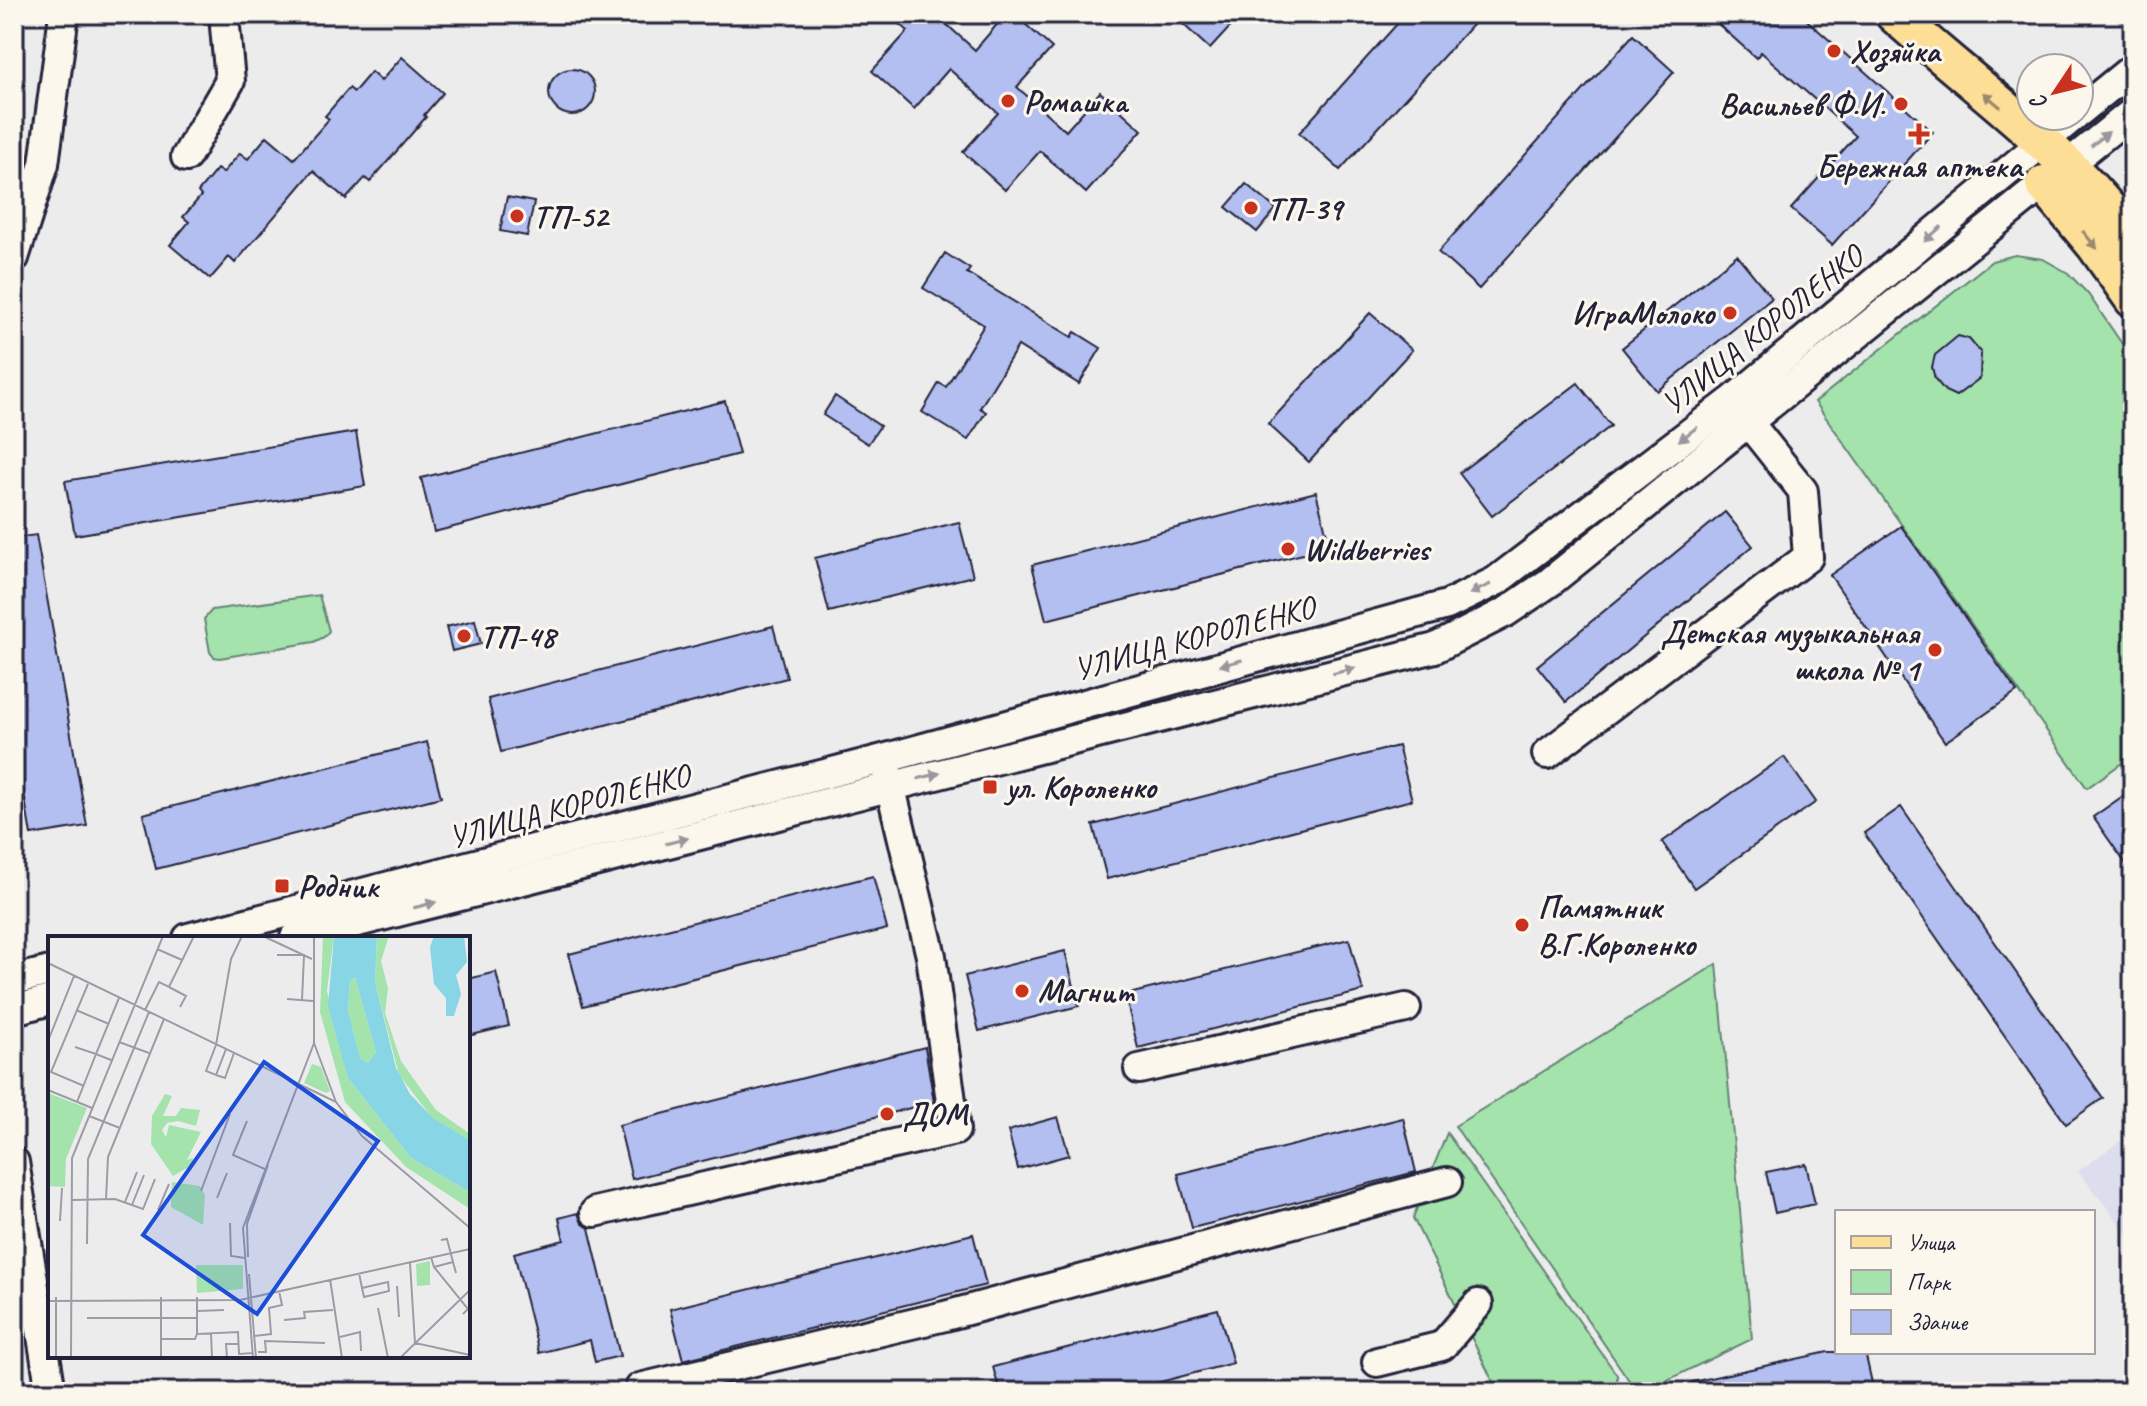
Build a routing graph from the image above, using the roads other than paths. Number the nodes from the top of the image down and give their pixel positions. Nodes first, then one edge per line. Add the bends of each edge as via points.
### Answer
1 (64, 14) edge
2 (1894, 14) edge
3 (225, 27) dead end
4 (2133, 68) edge
5 (2095, 99) edge
6 (2133, 112) edge
7 (2066, 132) edge
8 (186, 157) dead end
9 (2050, 164) junction
10 (2133, 241) edge
11 (14, 258) edge
12 (2133, 299) edge
13 (1740, 411) junction
14 (1547, 754) dead end
15 (883, 759) junction
16 (890, 786) junction
17 (196, 936) edge
18 (303, 936) edge
19 (48, 972) edge
20 (14, 980) edge
21 (48, 1001) edge
22 (1406, 1008) dead end
23 (14, 1010) edge
24 (1139, 1069) dead end
25 (14, 1162) edge
26 (1447, 1182) dead end
27 (595, 1212) dead end
28 (1478, 1304) dead end
29 (1377, 1362) dead end
30 (640, 1388) dead end
31 (51, 1392) edge

1 - 11 street via 44,164
9 -> 2 main road
3 - 8 street via 230,81
4 - 5 street
9 -> 6 street, УЛИЦА КОРОЛЕНКО
7 - 9 street, УЛИЦА КОРОЛЕНКО
9 - 10 main road via 2122,225
9 -> 12 main road via 2095,245
9 - 13 street, УЛИЦА КОРОЛЕНКО
9 -> 13 street, УЛИЦА КОРОЛЕНКО
13 - 14 street via 1803,491 1808,557
13 -> 15 street, УЛИЦА КОРОЛЕНКО via 1496,581 1447,605
16 -> 13 street, УЛИЦА КОРОЛЕНКО via 1435,648 1506,612 1550,582
15 - 16 street
15 - 17 street, УЛИЦА КОРОЛЕНКО
18 -> 16 street, УЛИЦА КОРОЛЕНКО
16 - 27 street via 931,956 955,1130
19 - 20 street
21 - 23 street
22 - 24 street
25 - 31 street
26 - 30 street via 945,1316
28 - 29 street via 1442,1346

